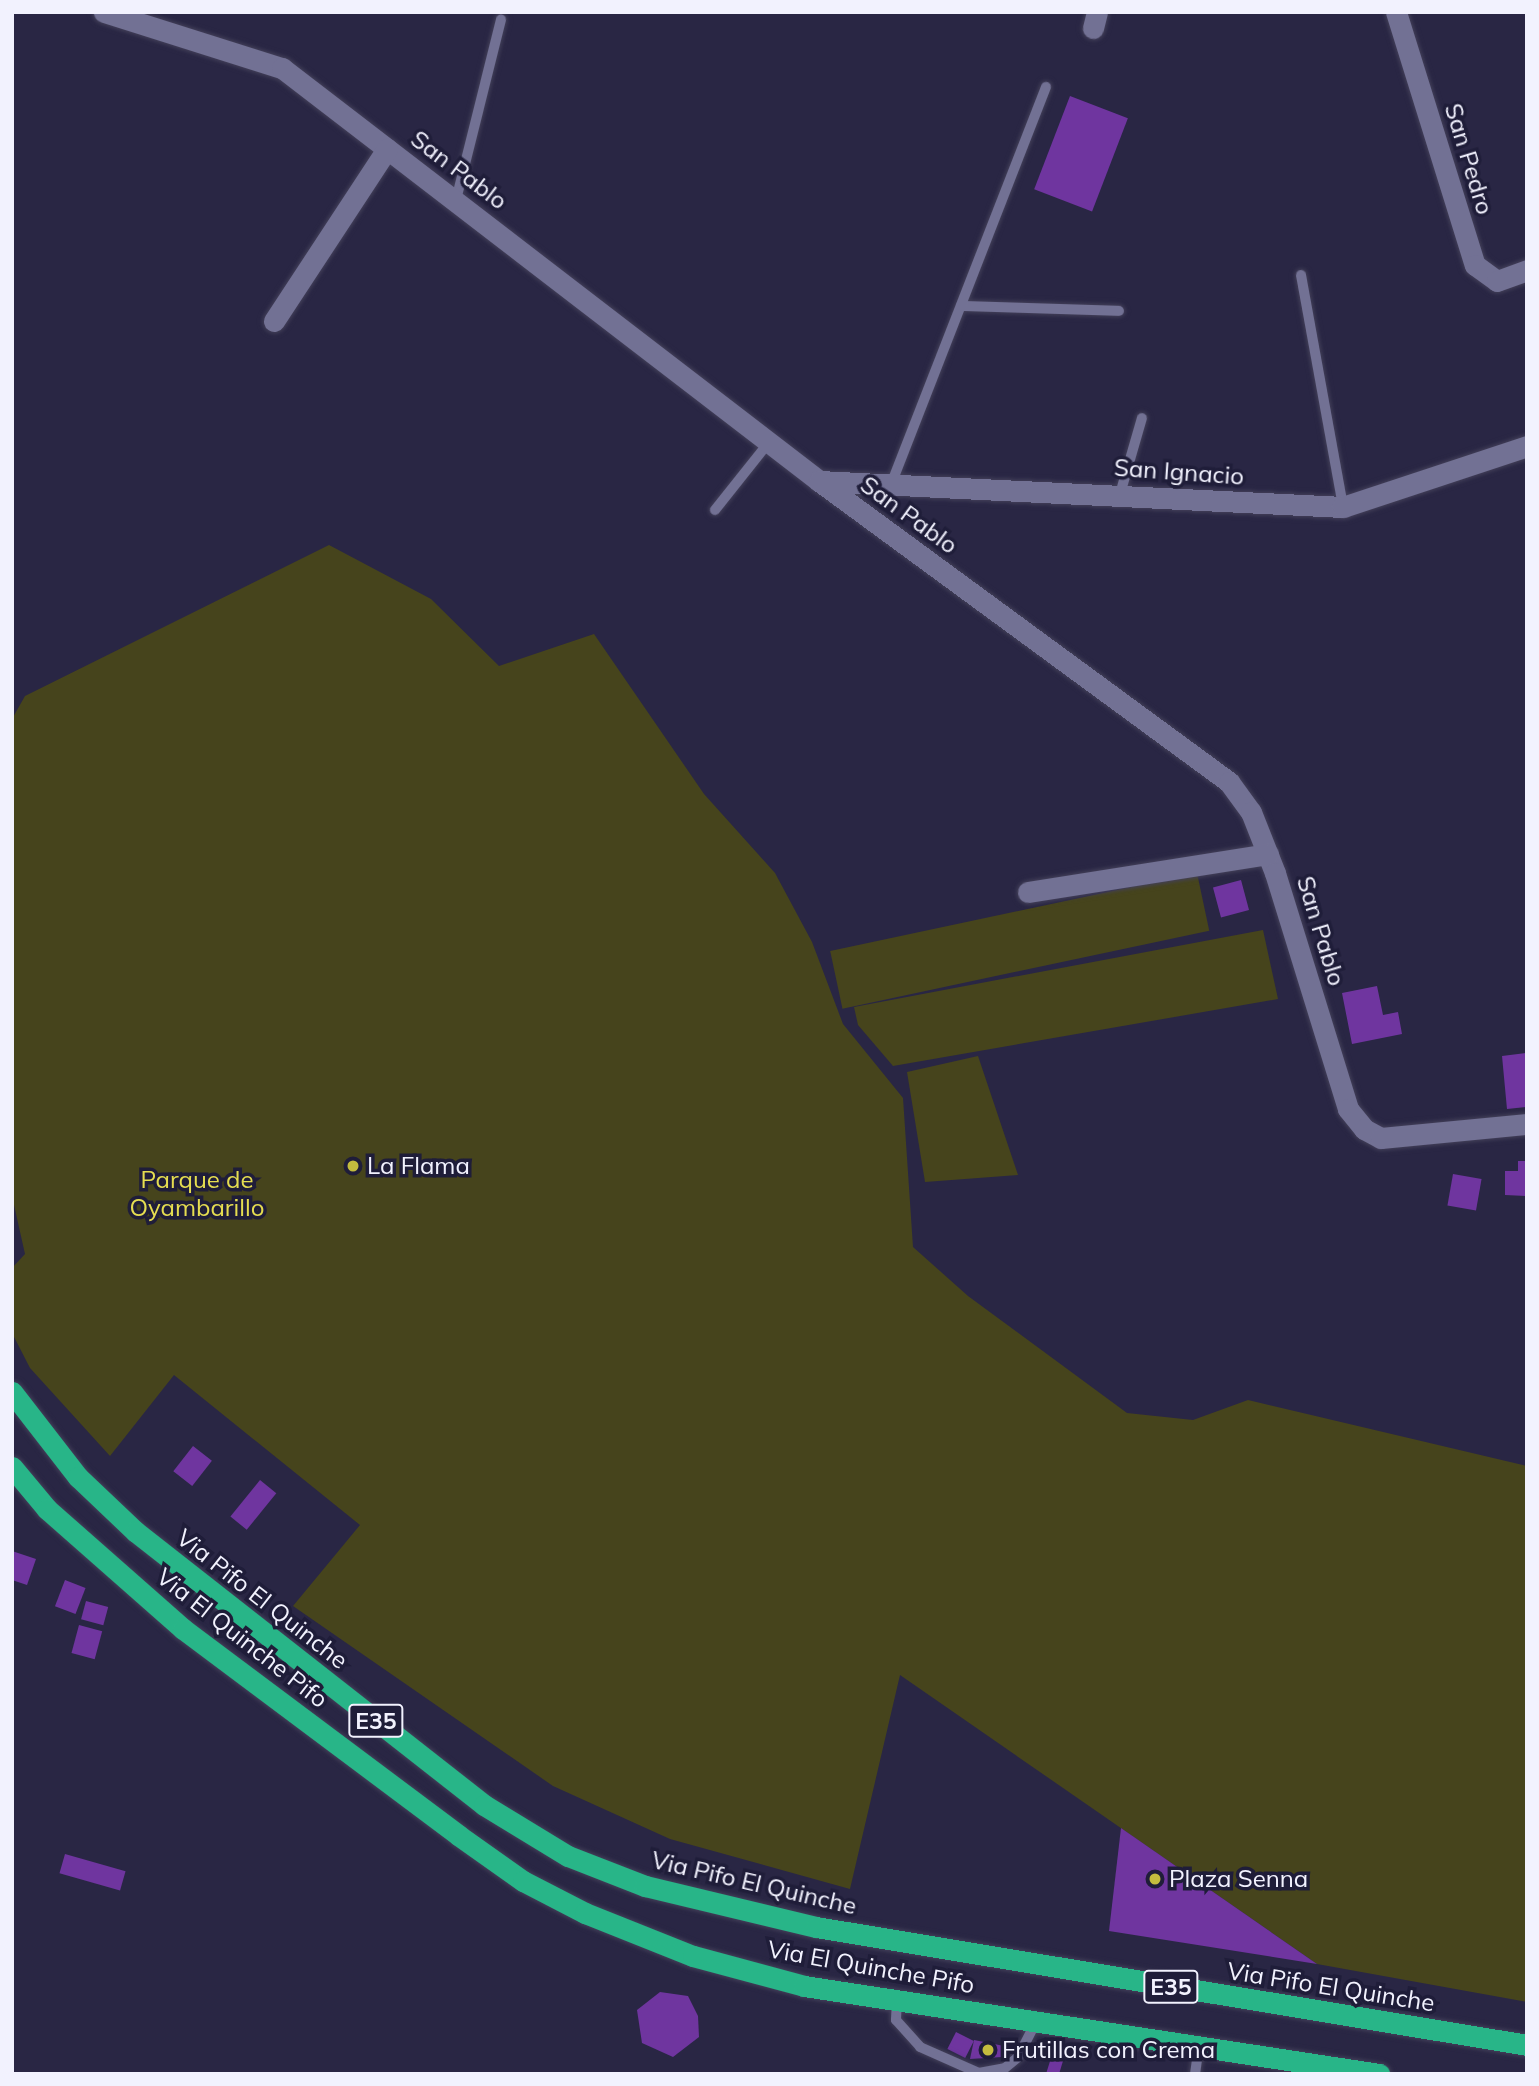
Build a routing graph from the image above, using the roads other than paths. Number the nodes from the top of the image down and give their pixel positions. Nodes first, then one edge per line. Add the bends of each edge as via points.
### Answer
1 (104, 12) edge
2 (1396, 12) edge
3 (501, 20) dead end
4 (1045, 87) dead end
5 (387, 149) junction
6 (456, 200) junction
7 (1527, 270) edge
8 (1301, 275) dead end
9 (961, 306) junction
10 (1119, 311) dead end
11 (274, 321) dead end
12 (1142, 418) dead end
13 (769, 442) junction
14 (1527, 446) edge
15 (819, 481) junction
16 (892, 482) junction
17 (1119, 494) junction
18 (1343, 507) junction
19 (715, 510) dead end
20 (1268, 854) junction
21 (1028, 892) dead end
22 (1527, 1124) edge
23 (12, 1392) edge
24 (12, 1467) edge
25 (897, 2000) junction
26 (1037, 2020) junction
27 (1199, 2045) junction
28 (1527, 2045) edge
29 (1018, 2057) junction
30 (1366, 2073) edge
31 (1012, 2074) edge
32 (1195, 2074) edge

1 - 5 street, San Pablo via 282,68
2 - 7 street, San Pedro via 1475,265 1497,281
3 - 6 lane
4 - 9 lane
5 - 6 street, San Pablo
5 - 11 street
6 - 13 street, San Pablo
8 - 18 lane
9 - 10 lane
9 - 16 lane
12 - 17 lane
13 - 15 street, San Pablo
13 - 19 lane
14 - 18 street, San Ignacio
15 - 16 street, San Ignacio
15 - 20 street, San Pablo via 1229,782 1251,812
16 - 17 street, San Ignacio
17 - 18 street, San Ignacio
20 - 21 street
20 - 22 street, San Pablo via 1354,1119 1381,1138
23 - 28 highway, Via Pifo El Quinche / E35 via 78,1477 146,1541 484,1805 568,1856 645,1886 816,1927
24 - 25 highway, Via El Quinche Pifo / E35 via 47,1509 162,1612 523,1881 693,1956 804,1986
25 - 26 highway, Via El Quinche Pifo / E35
25 - 29 lane via 900,2027 939,2058 992,2073
26 - 27 highway, Via El Quinche Pifo / E35
26 - 29 lane
27 - 30 highway, Via El Quinche Pifo / E35
27 - 32 lane
29 - 31 lane

